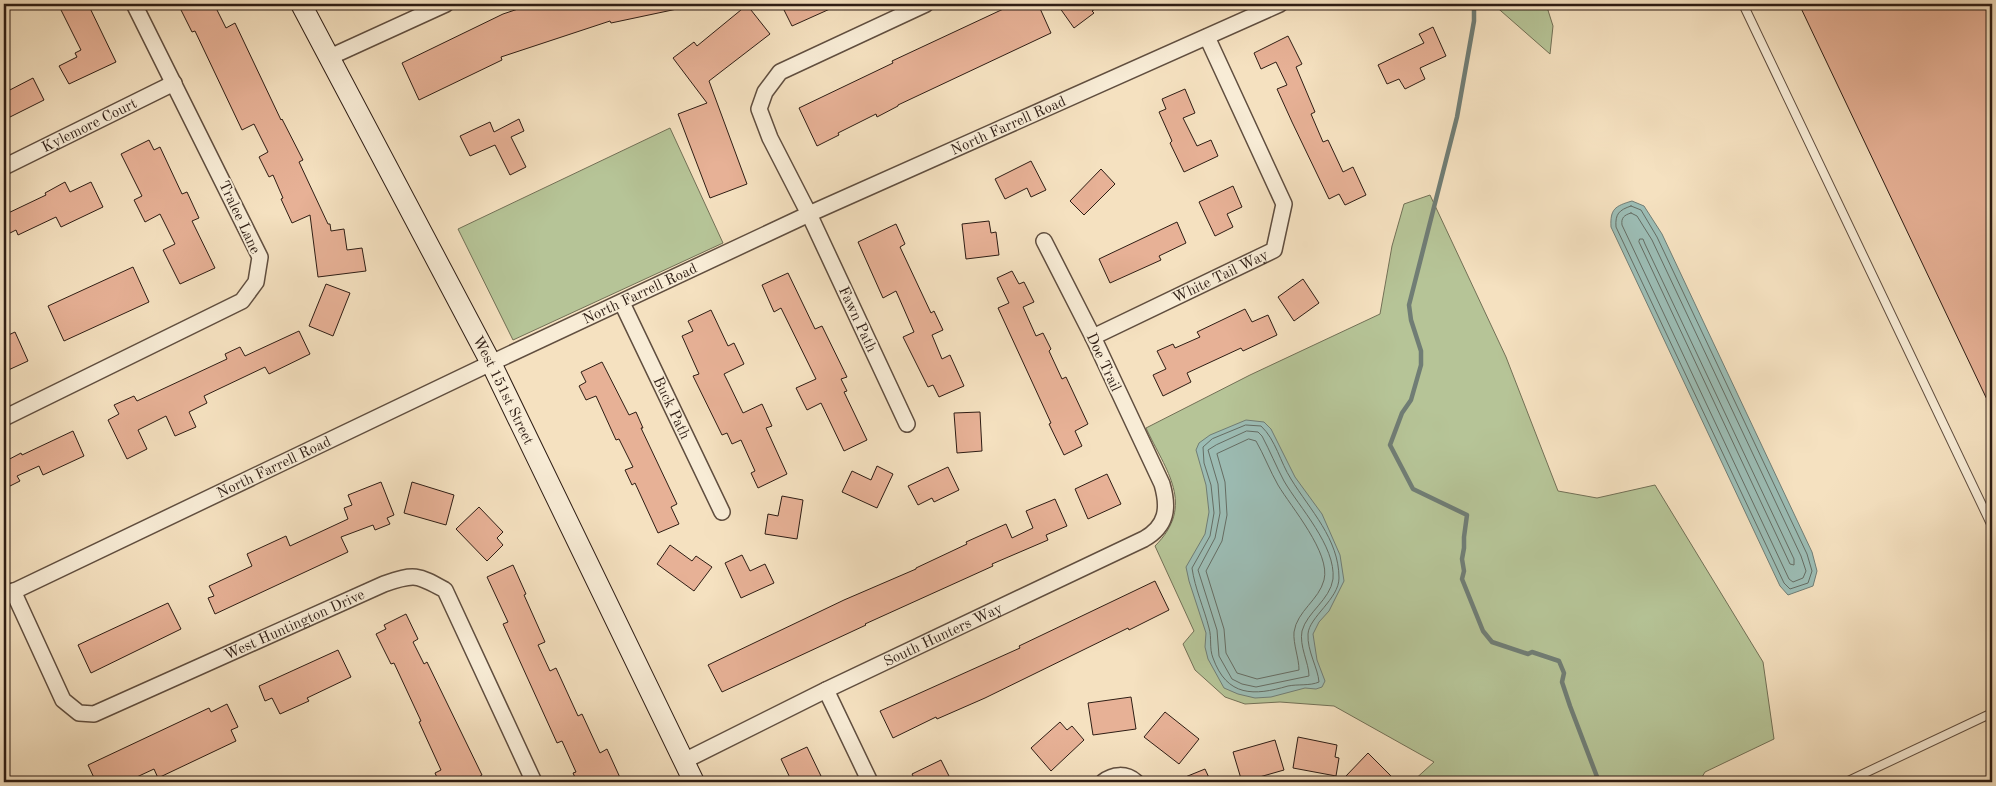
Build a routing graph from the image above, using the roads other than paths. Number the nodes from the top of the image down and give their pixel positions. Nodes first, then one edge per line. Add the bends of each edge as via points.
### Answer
1 (134, 4) edge
2 (302, 4) edge
3 (446, 4) edge
4 (926, 4) edge
5 (1280, 4) edge
6 (1743, 4) edge
7 (1207, 37) junction
8 (330, 57) junction
9 (174, 83) junction
10 (4, 167) edge
11 (809, 214) junction
12 (1044, 241) dead end
13 (622, 303) junction
14 (1093, 338) junction
15 (491, 363) junction
16 (4, 418) edge
17 (907, 424) dead end
18 (1162, 484) joint
19 (722, 512) dead end
20 (1992, 526) edge
21 (8, 593) edge
22 (826, 690) junction
23 (1992, 713) edge
24 (684, 761) junction
25 (534, 782) edge
26 (694, 782) edge
27 (870, 782) edge
28 (1103, 782) edge
29 (1136, 782) edge
30 (1846, 782) edge

1 - 9 street, Tralee Lane
2 - 8 street, West 151st Street
3 - 8 street
4 - 11 street, Fawn Path via 780,72 764,92 759,109 770,138
5 - 7 street, North Farrell Road
6 - 20 lane
7 - 11 street, North Farrell Road
7 - 14 street, White Tail Way via 1284,204 1274,250
8 - 15 street, West 151st Street
9 - 10 street, Kylemore Court
9 - 16 street, Tralee Lane via 260,257 256,282 242,302
11 - 13 street, North Farrell Road
11 - 17 street, Fawn Path
12 - 14 street, Doe Trail
13 - 15 street, North Farrell Road
13 - 19 street, Buck Path
14 - 18 street, Doe Trail
15 - 21 street, North Farrell Road
15 - 24 street, West 151st Street
18 - 22 street, South Hunters Way via 1166,509 1152,534
21 - 25 street, West Huntington Drive via 63,700 79,713 94,714 384,584 401,578 421,577 445,590
22 - 24 street, South Hunters Way
22 - 27 street
23 - 30 lane
24 - 26 street, West 151st Street
28 - 29 street via 1118,775

